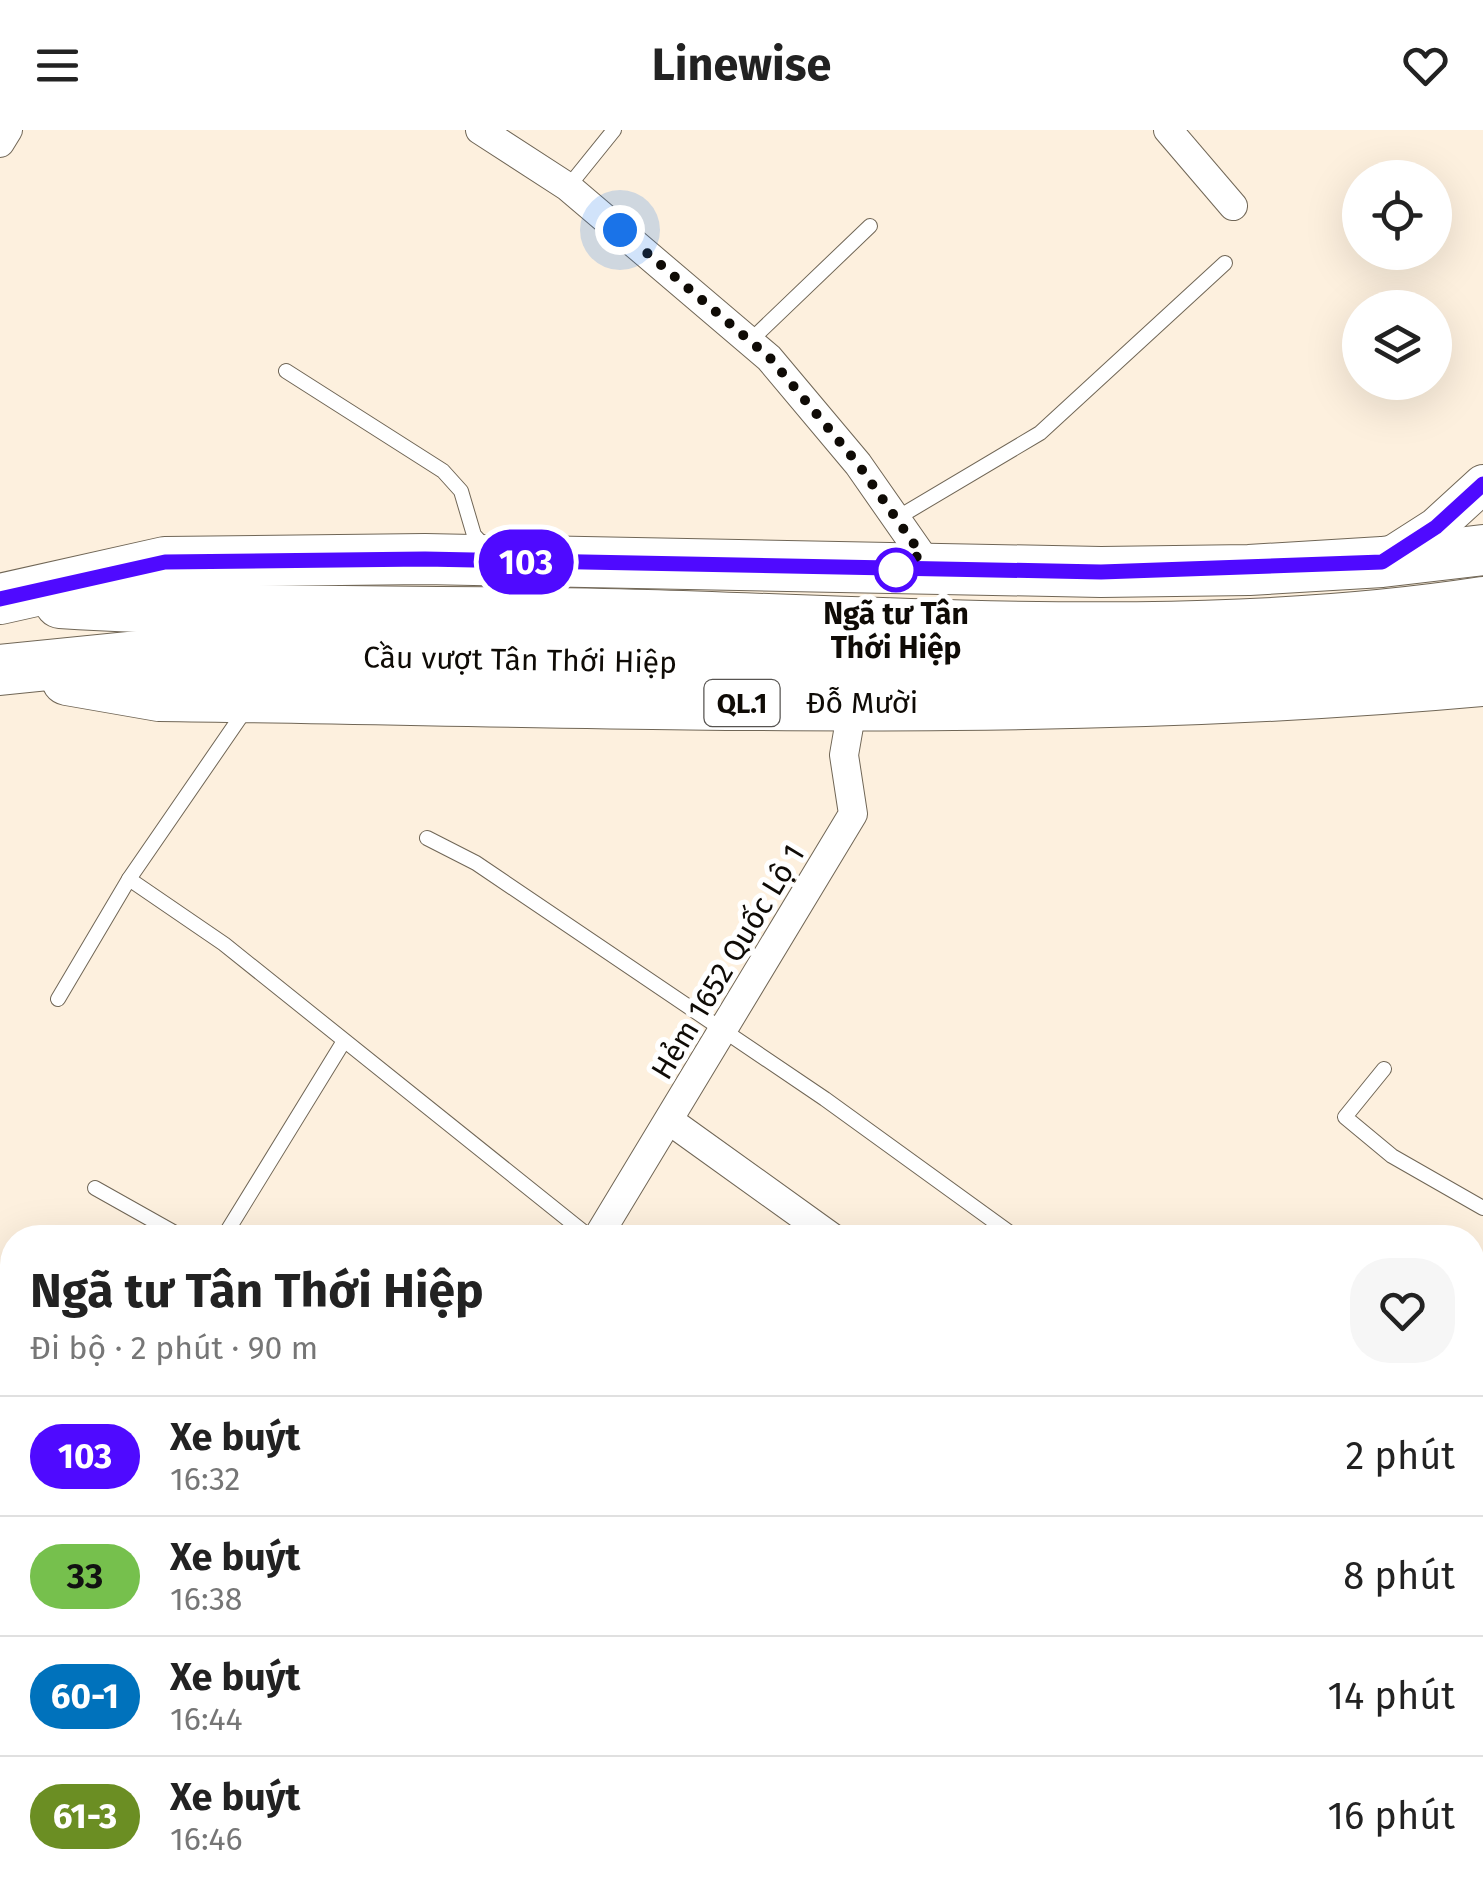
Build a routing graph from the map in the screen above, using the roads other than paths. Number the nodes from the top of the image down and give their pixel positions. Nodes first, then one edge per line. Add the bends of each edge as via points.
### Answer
1 (8, 130) edge
2 (480, 130) edge
3 (614, 130) edge
4 (1168, 130) edge
5 (0, 143) edge
6 (568, 188) junction
7 (1233, 206) dead end
8 (870, 226) dead end
9 (1225, 264) dead end
10 (750, 341) junction
11 (286, 371) dead end
12 (1483, 484) edge
13 (897, 518) junction
14 (1483, 550) edge
15 (500, 561) junction
16 (1382, 562) junction
17 (932, 570) junction
18 (0, 599) edge
19 (1483, 602) edge
20 (157, 632) junction
21 (1483, 641) edge
22 (2, 670) edge
23 (1483, 681) edge
24 (254, 697) junction
25 (853, 703) junction
26 (427, 838) dead end
27 (129, 879) junction
28 (58, 999) dead end
29 (724, 1034) junction
30 (344, 1041) junction
31 (1384, 1069) dead end
32 (670, 1121) junction
33 (96, 1188) dead end
34 (1483, 1208) edge
35 (161, 1225) edge
36 (231, 1225) edge
37 (578, 1225) edge
38 (602, 1225) edge
39 (815, 1225) edge
40 (999, 1225) edge

1 - 5 street
2 - 6 street
3 - 6 lane
4 - 7 street
6 - 10 street
8 - 10 lane
9 - 13 lane via 1040,433
10 - 13 street
11 - 15 lane via 444,472 461,492 474,535
12 - 16 main road via 1436,527
13 - 17 street
14 - 16 highway, QL.1
15 - 17 highway, QL.1
15 - 18 highway, QL.1 via 165,562
16 - 17 highway, QL.1 via 1249,570
18 - 20 highway, QL.1
19 - 20 highway, Cầu vượt Tân Thới Hiệp / QL.1 via 1314,620 1092,626 526,611
20 - 21 highway, Cầu vượt Tân Thới Hiệp / QL.1 via 901,665 1197,664
20 - 22 highway, Đỗ Mười / QL.1
22 - 24 highway, Đỗ Mười / QL.1 via 159,696
23 - 25 highway, Đỗ Mười / QL.1 via 1310,697
24 - 25 highway, Đỗ Mười / QL.1
24 - 27 lane
25 - 29 street, Hẻm 1652 Quốc Lộ 1 via 844,755 854,814
26 - 29 lane via 476,864
27 - 28 lane
27 - 30 lane via 224,944
29 - 32 street, Hẻm 1652 Quốc Lộ 1
29 - 40 lane
30 - 36 lane
30 - 37 lane
31 - 34 lane via 1346,1117 1392,1156
32 - 38 street, Hẻm 1652 Quốc Lộ 1
32 - 39 street
33 - 35 lane

